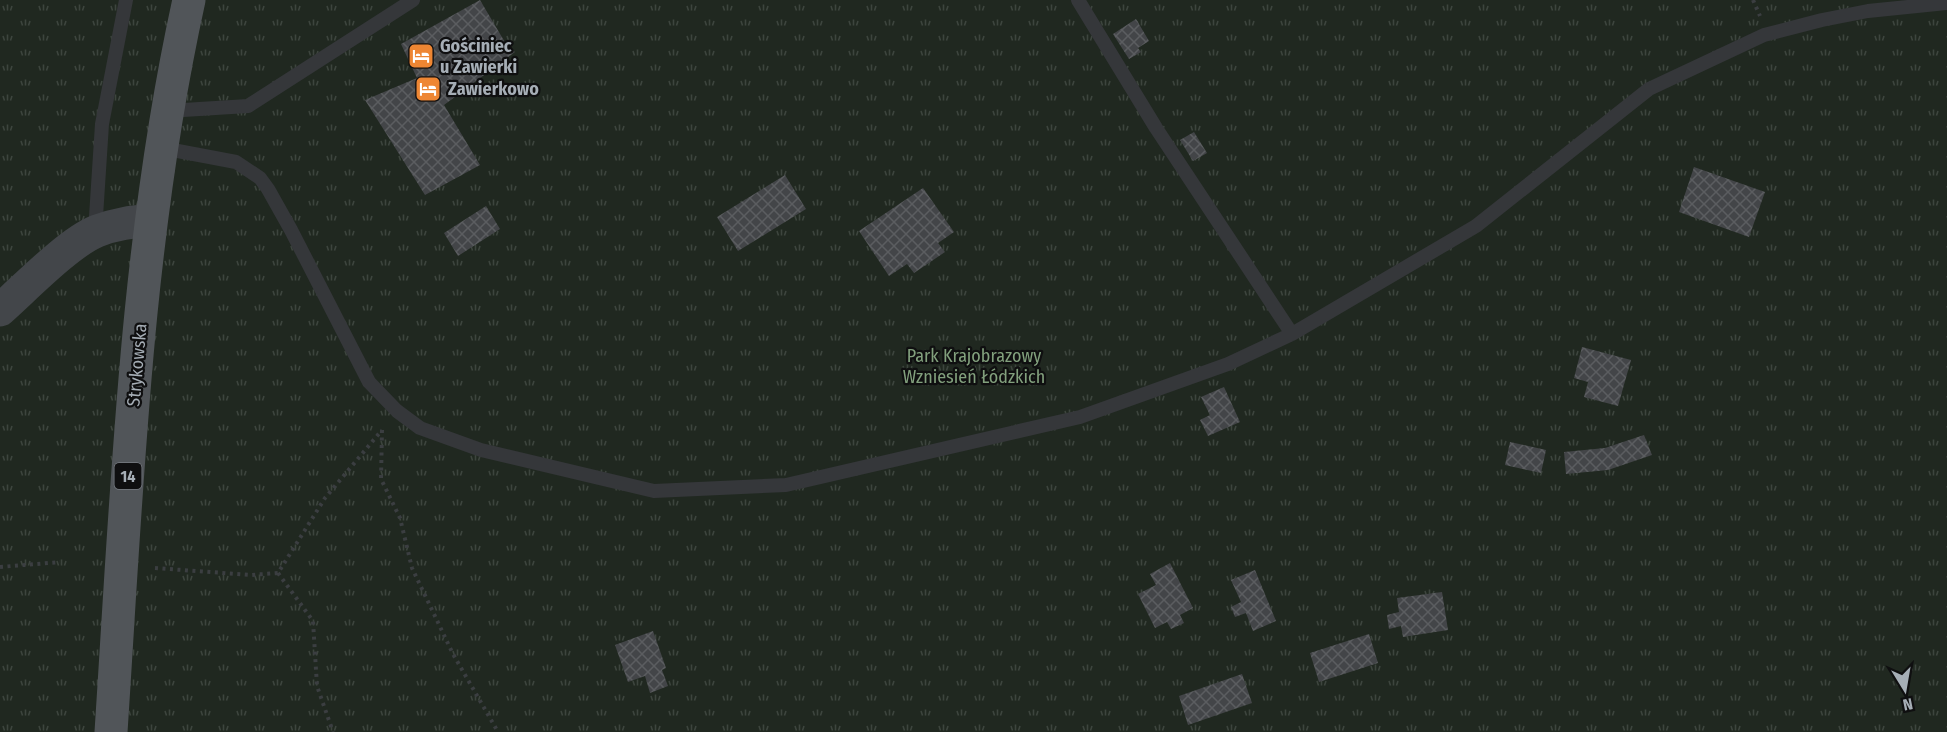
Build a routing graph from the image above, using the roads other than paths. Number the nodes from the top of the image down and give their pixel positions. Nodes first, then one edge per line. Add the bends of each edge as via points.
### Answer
1 (126, 0) edge
2 (189, 0) edge
3 (413, 0) edge
4 (1078, 0) edge
5 (1947, 3) edge
6 (167, 111) junction
7 (161, 148) junction
8 (152, 220) junction
9 (95, 232) junction
10 (0, 310) edge
11 (1292, 334) junction
12 (111, 732) edge

1 - 9 lane via 102,124
2 - 6 main road, Strykowska / 14
3 - 6 lane via 248,106
4 - 11 lane via 1156,128
5 - 11 lane via 1868,11 1764,35 1649,89 1476,226
6 - 7 main road, Strykowska / 14
7 - 8 main road, Strykowska / 14
7 - 11 lane via 236,162 260,178 369,382 420,428 481,450 654,491 786,485 1080,417 1228,364
8 - 9 street via 122,223
8 - 12 main road, Strykowska / 14 via 129,455
9 - 10 street via 69,249

